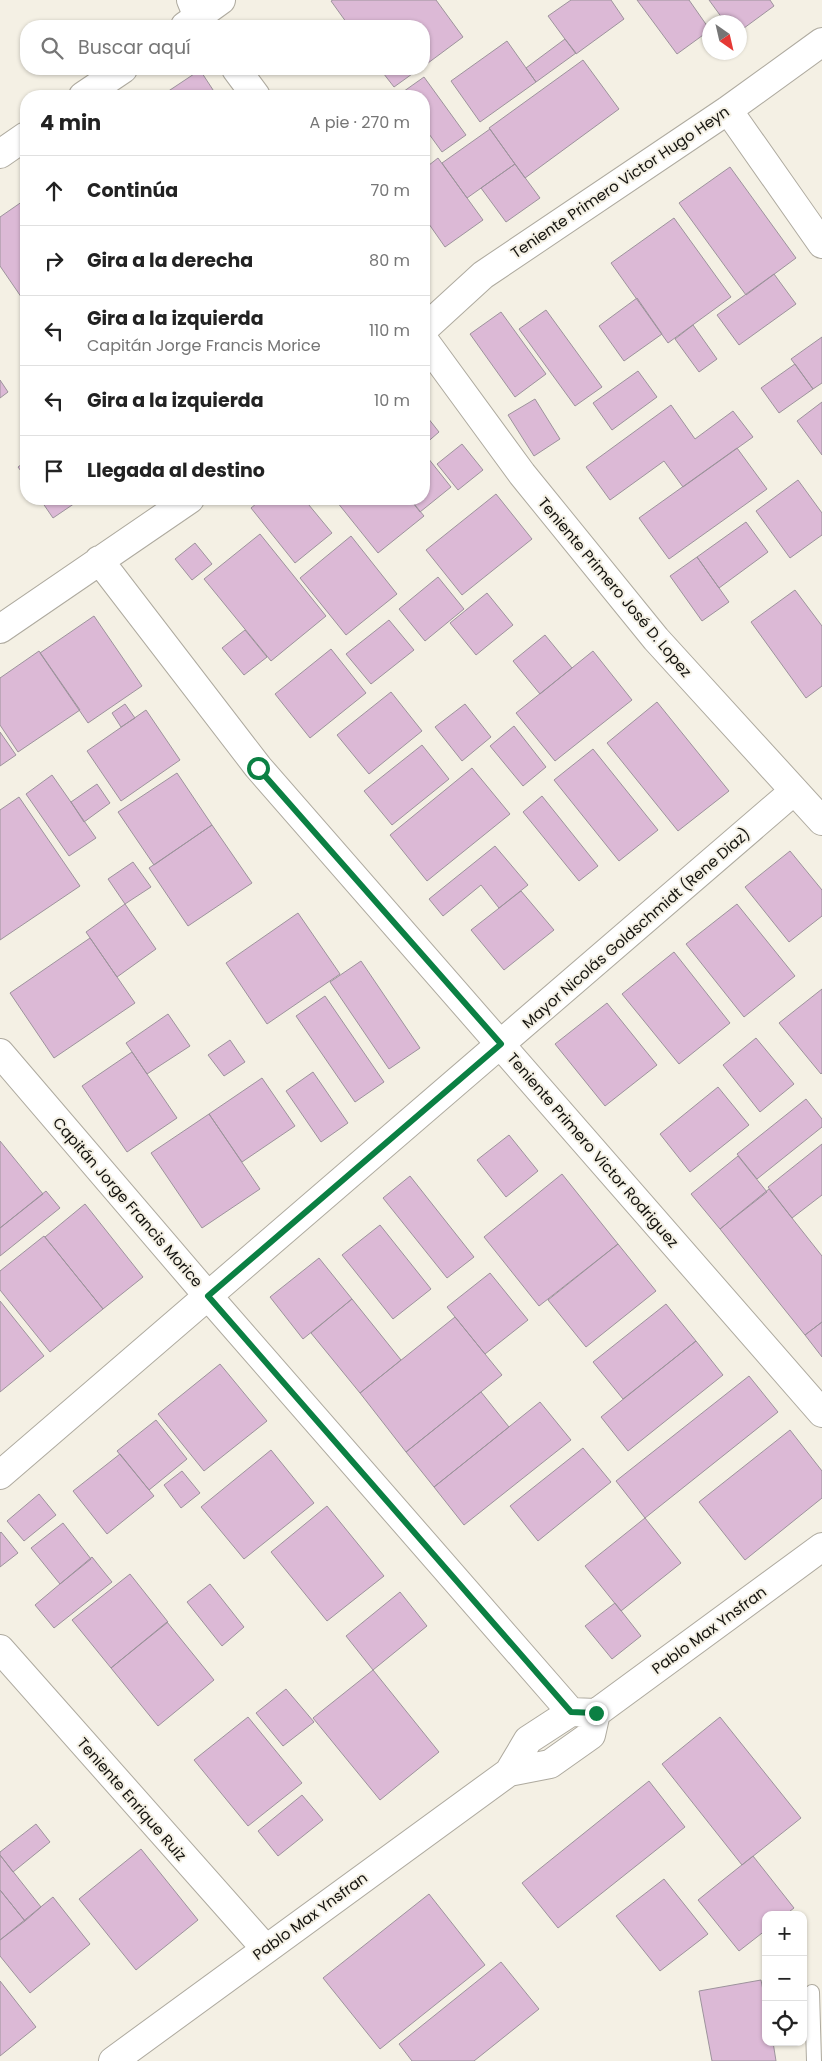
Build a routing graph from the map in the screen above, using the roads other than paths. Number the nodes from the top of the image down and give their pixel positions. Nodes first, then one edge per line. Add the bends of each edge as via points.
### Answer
1 (222, 0) edge
2 (194, 17) edge
3 (822, 42) edge
4 (114, 75) edge
5 (240, 75) edge
6 (92, 90) edge
7 (252, 90) edge
8 (728, 110) junction
9 (20, 140) edge
10 (0, 154) edge
11 (822, 244) edge
12 (430, 324) edge
13 (430, 348) edge
14 (181, 505) edge
15 (99, 560) junction
16 (0, 628) edge
17 (794, 791) junction
18 (822, 821) edge
19 (501, 1044) junction
20 (0, 1053) edge
21 (208, 1296) junction
22 (822, 1413) edge
23 (0, 1475) edge
24 (822, 1547) edge
25 (0, 1648) edge
26 (584, 1713) junction
27 (265, 1948) junction
28 (812, 1992) dead end
29 (113, 2061) edge
30 (814, 2061) edge

1 - 2 street
3 - 8 street, Teniente Primero Victor Hugo Heyn
4 - 6 street
5 - 7 street
8 - 11 street
8 - 12 street, Teniente Primero Victor Hugo Heyn via 483,275
9 - 10 street
13 - 17 street, Teniente Primero José D. Lopez via 534,489 656,638
14 - 15 street
15 - 16 street
15 - 19 street, Teniente Primero Victor Rodriguez via 258,768
17 - 18 street, Teniente Primero José D. Lopez
17 - 19 street, Mayor Nicolás Goldschmidt (Rene Diaz)
19 - 21 street, Mayor Nicolás Goldschmidt (Rene Diaz)
19 - 22 street, Teniente Primero Victor Rodriguez
20 - 21 street, Capitán Jorge Francis Morice
21 - 23 street, Mayor Nicolás Goldschmidt (Rene Diaz)
21 - 26 street, Capitán Jorge Francis Morice
24 - 26 street, Pablo Max Ynsfran
25 - 27 street, Teniente Enrique Ruiz
26 - 27 street, Pablo Max Ynsfran via 591,1735 550,1764 509,1772
27 - 29 street, Pablo Max Ynsfran
28 - 30 lane

